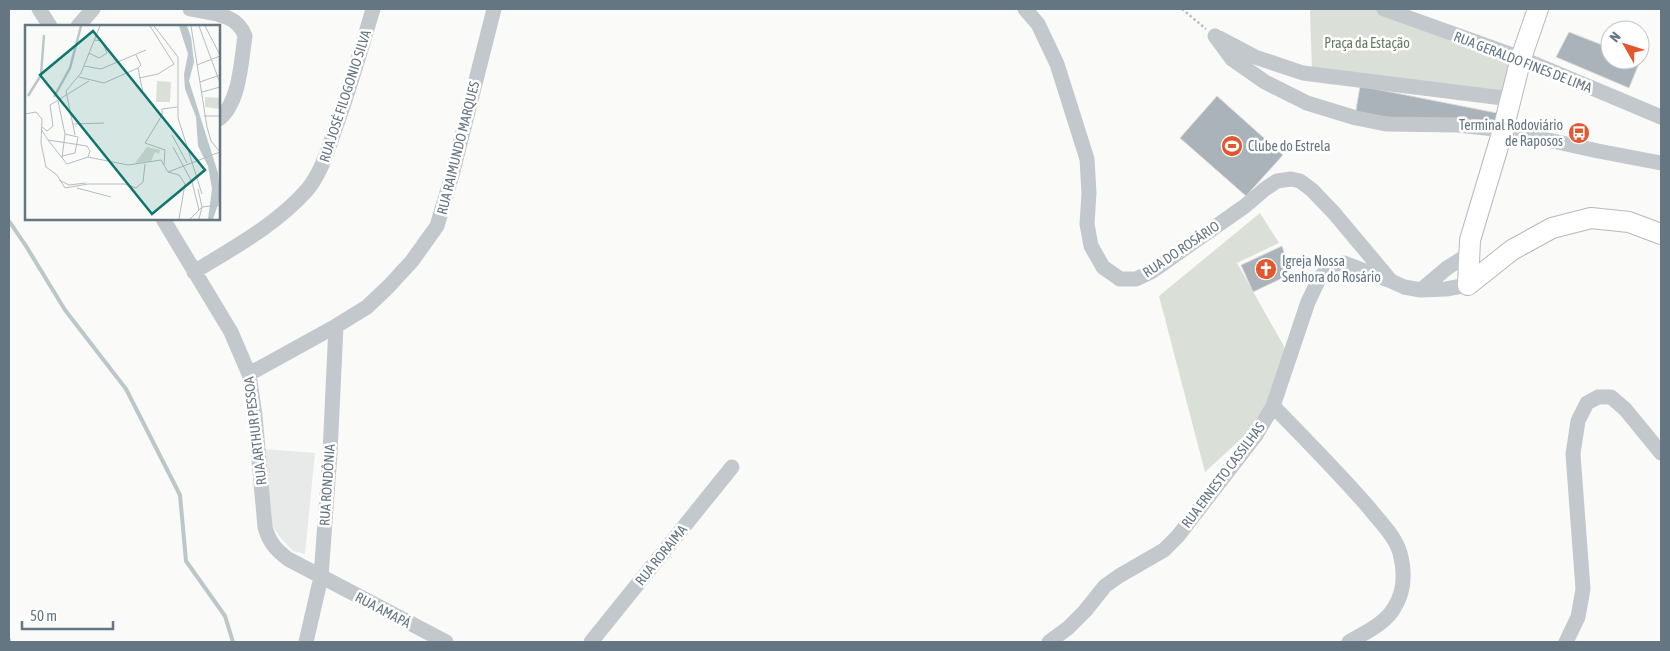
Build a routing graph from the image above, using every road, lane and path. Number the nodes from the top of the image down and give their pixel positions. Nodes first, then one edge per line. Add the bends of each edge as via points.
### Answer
1 (40, 9) edge
2 (93, 9) edge
3 (190, 9) edge
4 (373, 9) edge
5 (494, 9) edge
6 (1025, 9) edge
7 (1182, 9) edge
8 (1384, 9) edge
9 (1538, 9) edge
10 (49, 25) edge
11 (79, 25) edge
12 (1215, 36) junction
13 (1520, 58) junction
14 (1512, 99) junction
15 (1661, 117) edge
16 (220, 118) edge
17 (1503, 130) junction
18 (1661, 158) edge
19 (1643, 159) junction
20 (1661, 163) edge
21 (164, 220) edge
22 (1661, 234) edge
23 (1469, 254) junction
24 (194, 272) junction
25 (1392, 280) junction
26 (1468, 285) junction
27 (1421, 290) junction
28 (336, 326) junction
29 (249, 374) junction
30 (1273, 406) junction
31 (1661, 453) edge
32 (732, 467) dead end
33 (321, 577) junction
34 (306, 642) edge
35 (446, 642) edge
36 (591, 642) edge
37 (1049, 642) edge
38 (1349, 642) edge
39 (1566, 642) edge

1 - 10 street
2 - 11 street
3 - 16 street via 235,21 245,36 233,102
4 - 24 street, RUA JOSÉ FILOGONIO SILVA via 322,168 308,189 287,210 252,236
5 - 28 street, RUA RAIMUNDO MARQUES via 437,226 389,286 366,307
6 - 25 street, RUA DO ROSÁRIO via 1038,24 1058,64 1087,159 1087,224 1091,246 1103,267 1120,279 1136,279 1151,272 1277,181 1291,179 1312,190
7 - 12 path
8 - 13 street, RUA GERALDO FINES DE LIMA
9 - 13 main road
12 - 14 street via 1255,56 1303,73
12 - 17 street via 1232,59 1265,82 1307,103 1386,124 1458,125
13 - 14 main road
13 - 15 street, RUA GERALDO FINES DE LIMA
14 - 17 main road
17 - 19 street
17 - 23 main road via 1470,240
18 - 19 street
19 - 20 street
21 - 24 street, RUA ARTHUR PESSOA
22 - 26 main road via 1629,222 1591,218 1552,228 1512,250
23 - 26 main road
23 - 27 street
24 - 29 street, RUA ARTHUR PESSOA via 231,332
25 - 27 street, RUA ERNESTO CASSILHAS via 1404,287
25 - 30 street, RUA ERNESTO CASSILHAS via 1344,263 1331,265 1319,279 1308,302
26 - 27 street, RUA ERNESTO CASSILHAS
28 - 29 street, RUA RAIMUNDO MARQUES
28 - 33 street, RUA RONDÔNIA
29 - 33 street, RUA ARTHUR PESSOA via 268,539 288,559
30 - 37 street, RUA ERNESTO CASSILHAS via 1256,435 1178,536 1164,550 1105,586 1068,628
30 - 38 street via 1346,480 1390,533 1400,552 1404,573 1402,594 1394,610 1374,628
31 - 39 street via 1611,397 1598,397 1587,403 1578,421 1573,454 1583,589 1578,616
32 - 36 street, RUA RORAIMA
33 - 34 street, RUA RONDÔNIA
33 - 35 street, RUA AMAPÁ

